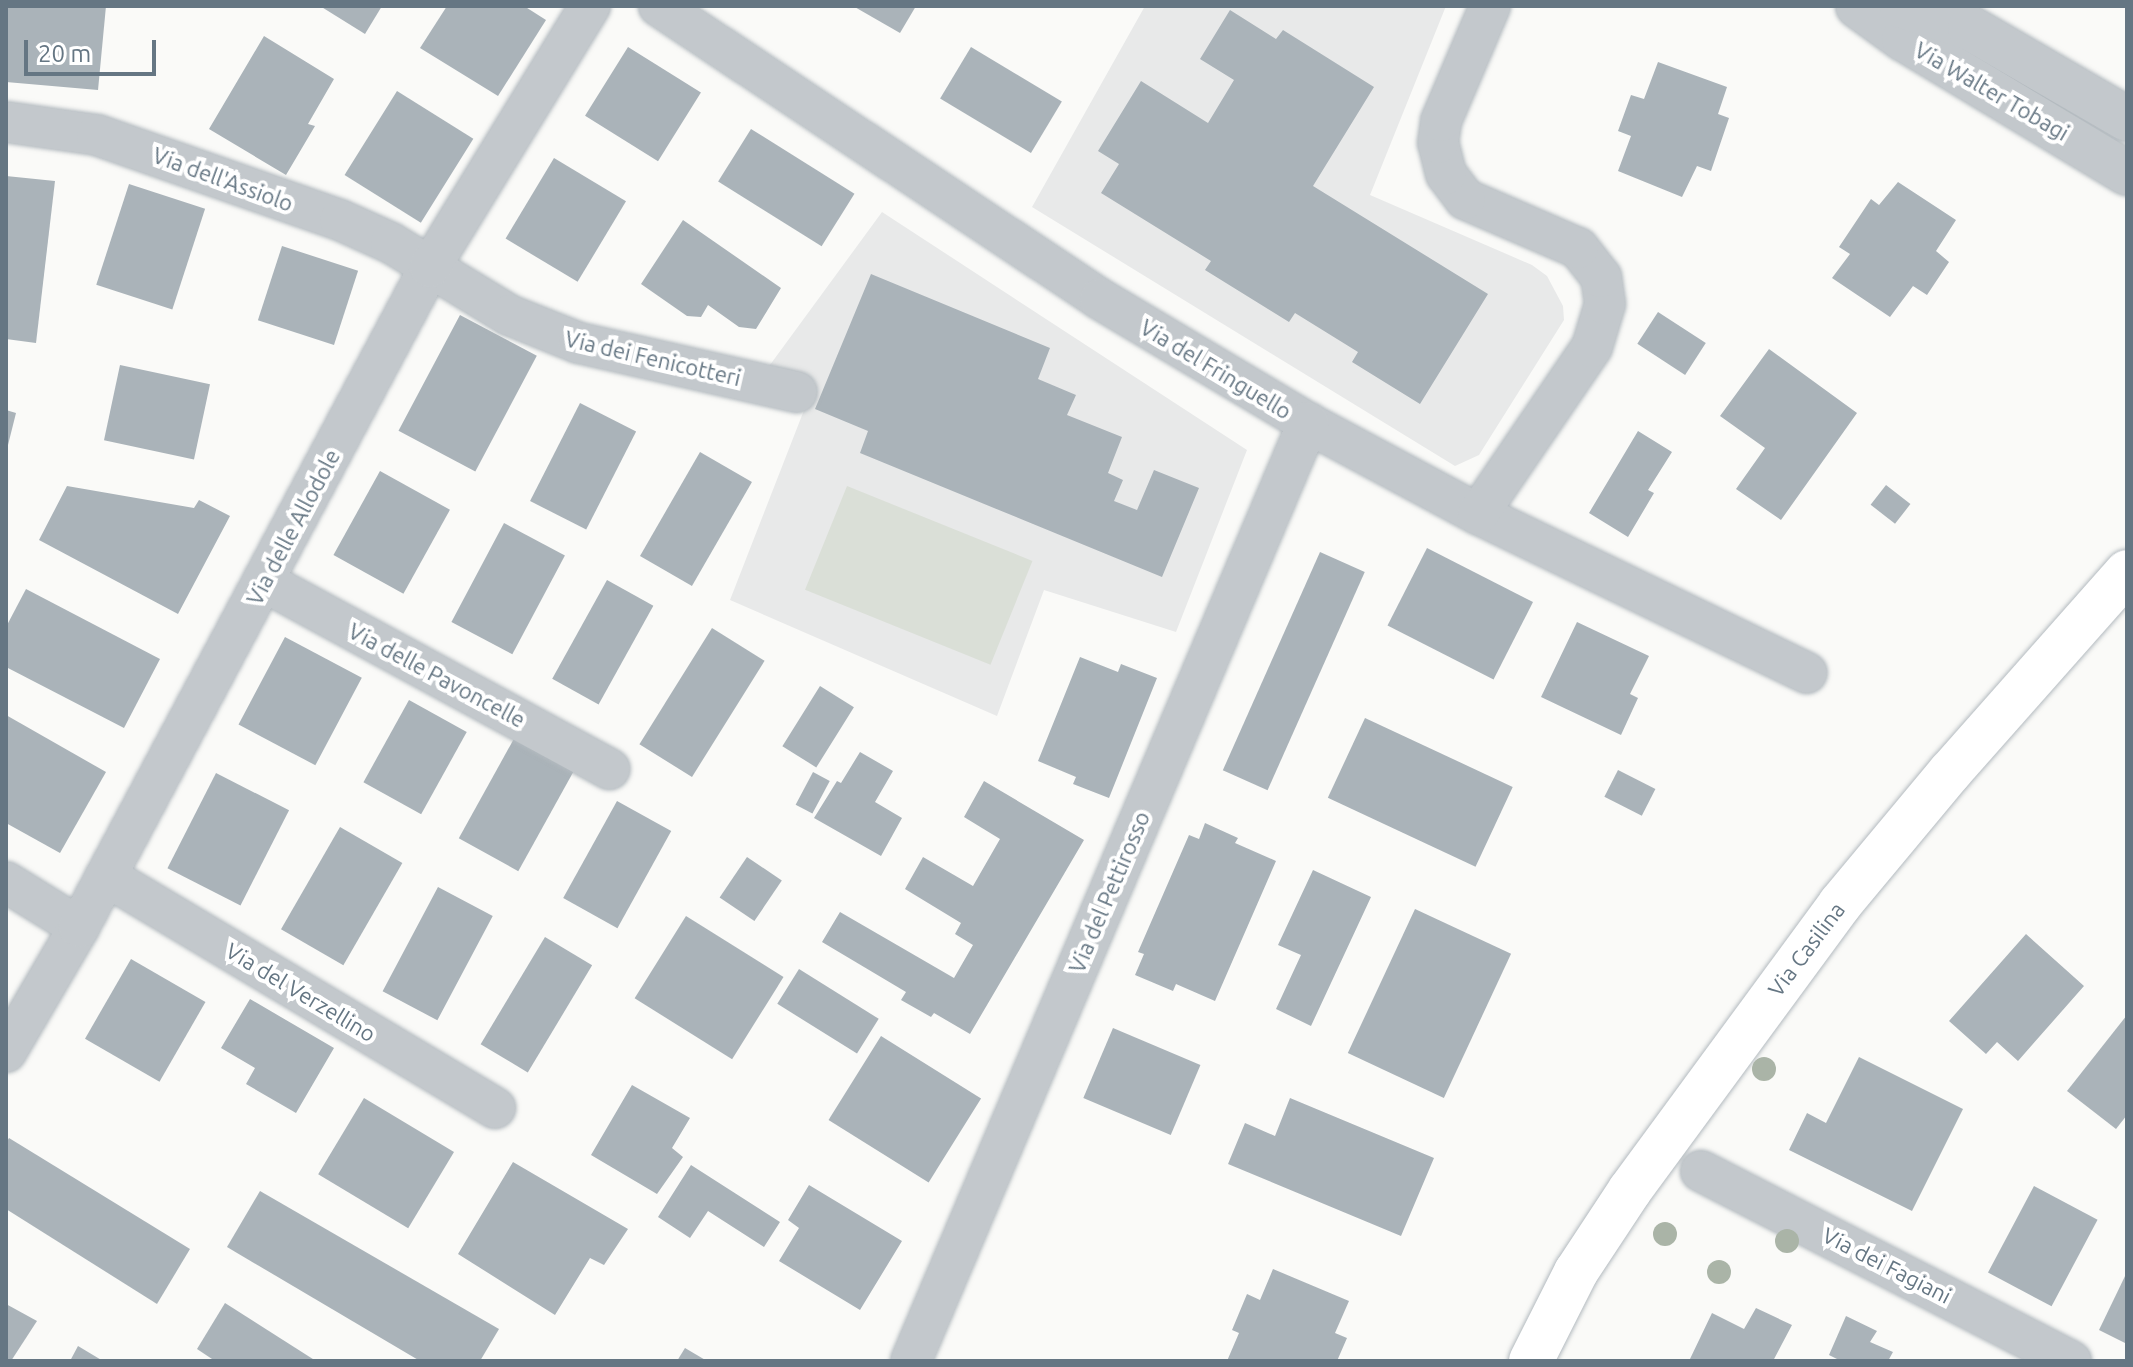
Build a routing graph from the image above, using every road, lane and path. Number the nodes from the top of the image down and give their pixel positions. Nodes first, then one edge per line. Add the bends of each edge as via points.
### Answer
1 (590, 6) edge
2 (659, 6) edge
3 (1490, 6) edge
4 (1858, 6) edge
5 (1902, 6) edge
6 (2127, 119) edge
7 (6, 122) edge
8 (2127, 173) edge
9 (430, 267) junction
10 (797, 392) dead end
11 (1308, 423) junction
12 (1478, 514) junction
13 (2127, 572) edge
14 (265, 582) junction
15 (1807, 673) dead end
16 (610, 769) dead end
17 (106, 876) junction
18 (6, 882) edge
19 (79, 927) junction
20 (6, 1052) edge
21 (495, 1108) dead end
22 (1701, 1171) dead end
23 (911, 1361) edge
24 (1531, 1361) edge
25 (2071, 1361) edge

1 - 9 street, Via delle Allodole
2 - 11 street, Via del Fringuello via 1088,291
3 - 12 street via 1441,121 1438,143 1446,174 1465,199 1578,248 1601,277 1605,304 1592,347
4 - 8 street, Via Walter Tobagi
5 - 6 street, Via Walter Tobagi via 1970,28
7 - 9 street, Via dell'Assiolo via 109,139 378,235
9 - 10 street, Via dei Fenicotteri via 509,315 579,343
9 - 14 street, Via delle Allodole
11 - 12 street, Via del Fringuello
11 - 23 street, Via del Pettirosso
12 - 15 street, Via del Fringuello
13 - 24 main road, Via Casilina via 1940,783 1830,917 1612,1216 1576,1272
14 - 16 street, Via delle Pavoncelle
14 - 17 street, Via delle Allodole
17 - 19 street, Via delle Allodole
17 - 21 street, Via del Verzellino
18 - 19 street
19 - 20 street, Via delle Allodole
22 - 25 street, Via dei Fagiani

